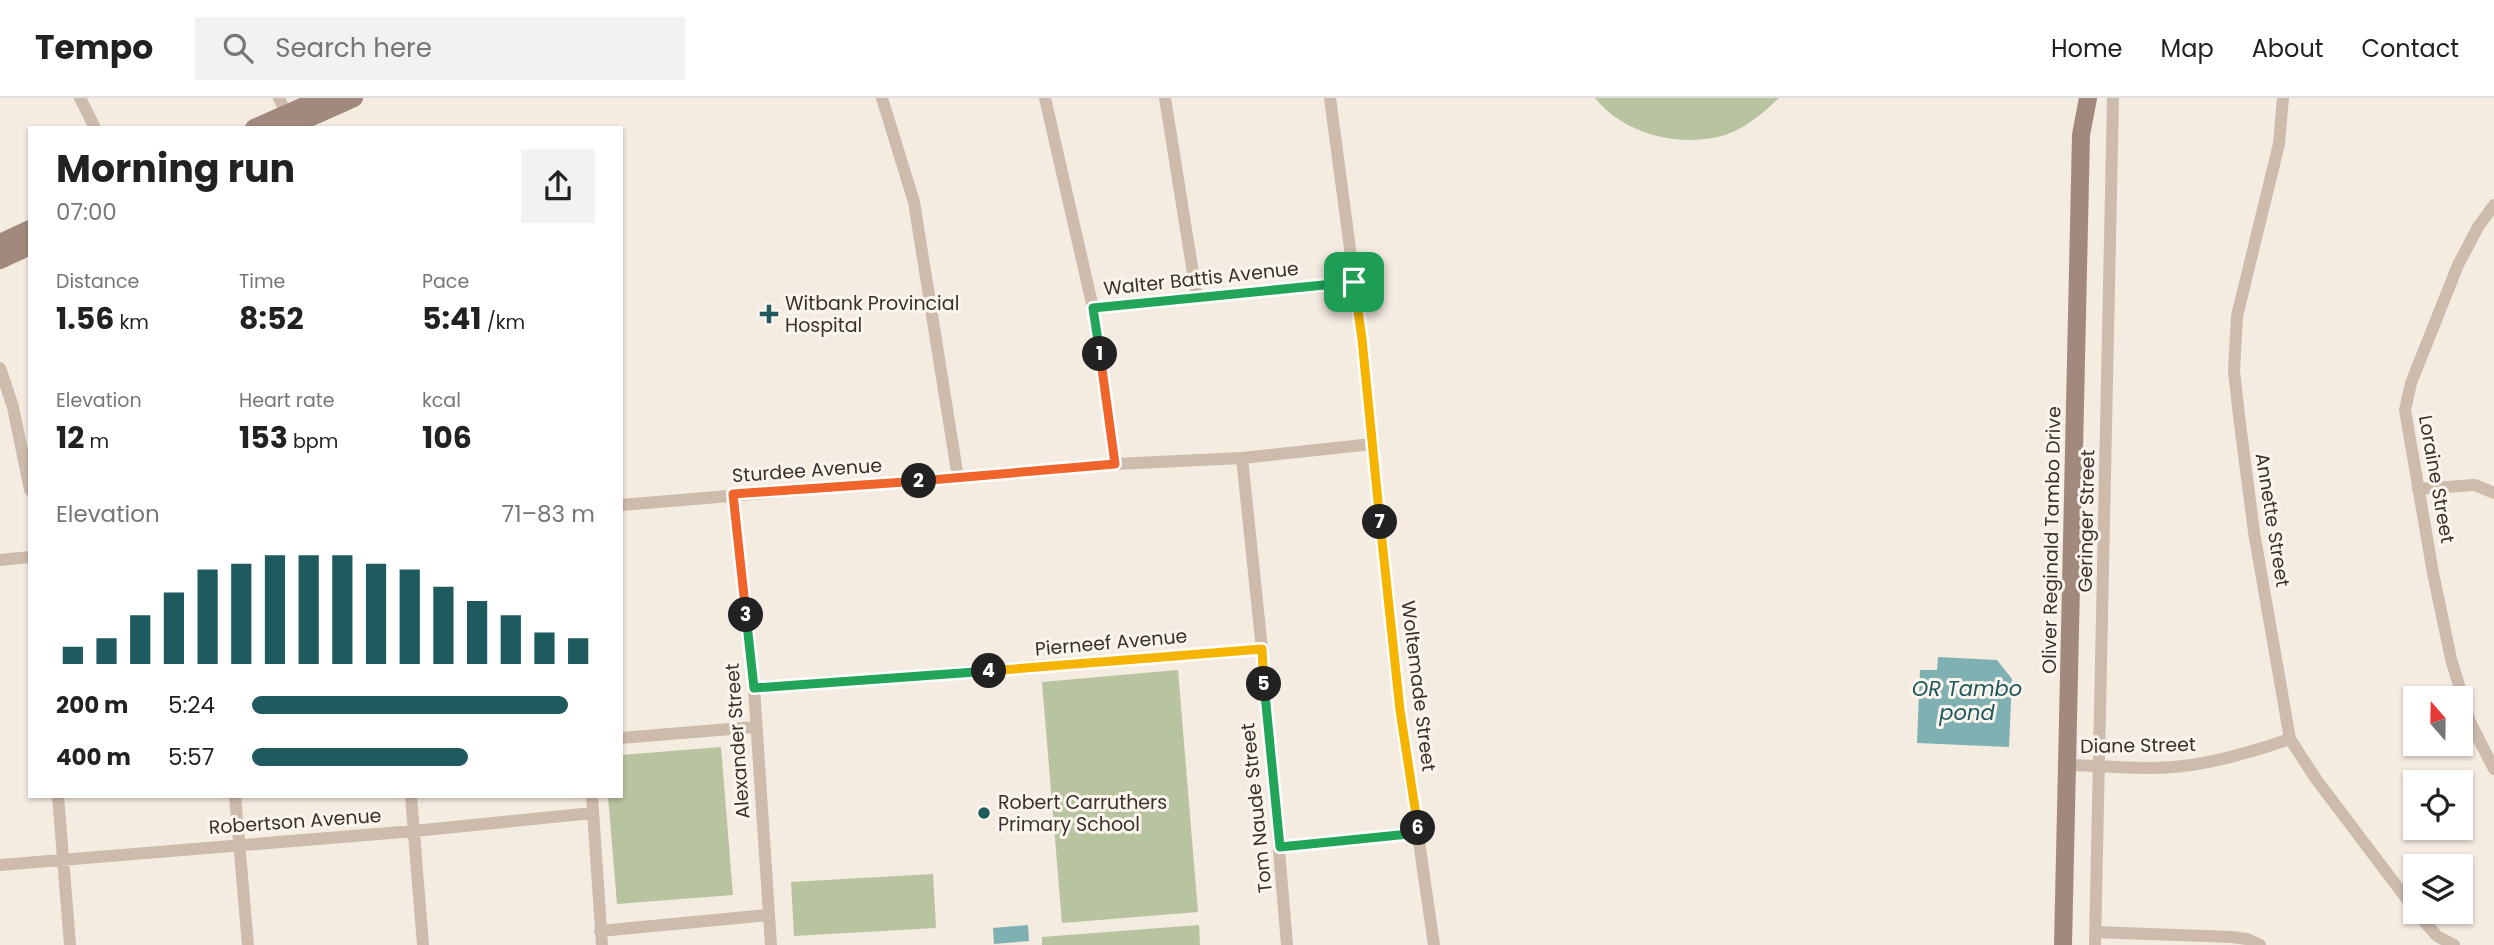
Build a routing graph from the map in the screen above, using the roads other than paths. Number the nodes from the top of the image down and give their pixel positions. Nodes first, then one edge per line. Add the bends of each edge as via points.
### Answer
1 (80, 98) edge
2 (322, 98) edge
3 (354, 98) edge
4 (882, 98) edge
5 (1045, 98) edge
6 (1166, 98) edge
7 (1330, 98) edge
8 (2076, 98) edge
9 (2088, 98) edge
10 (2113, 98) edge
11 (2283, 98) edge
12 (287, 118) edge
13 (94, 126) edge
14 (261, 126) edge
15 (2081, 135) junction
16 (2494, 205) edge
17 (28, 230) edge
18 (0, 243) edge
19 (28, 247) edge
20 (0, 260) edge
21 (1354, 282) junction
22 (1197, 298) junction
23 (1093, 308) junction
24 (0, 368) edge
25 (1373, 444) junction
26 (1242, 458) junction
27 (1115, 464) junction
28 (958, 478) junction
29 (28, 480) edge
30 (2418, 489) junction
31 (2494, 493) edge
32 (733, 494) junction
33 (623, 505) edge
34 (28, 557) edge
35 (0, 560) edge
36 (1262, 649) junction
37 (754, 688) junction
38 (755, 727) junction
39 (623, 738) edge
40 (2290, 739) junction
41 (2068, 765) junction
42 (2100, 766) junction
43 (2494, 769) edge
44 (58, 798) edge
45 (236, 798) edge
46 (411, 798) edge
47 (592, 798) edge
48 (593, 813) junction
49 (414, 831) junction
50 (1419, 833) junction
51 (240, 845) junction
52 (1280, 847) junction
53 (62, 860) junction
54 (0, 865) edge
55 (2403, 894) edge
56 (768, 915) junction
57 (2427, 924) edge
58 (600, 931) junction
59 (2095, 939) edge
60 (70, 945) edge
61 (248, 945) edge
62 (423, 945) edge
63 (601, 945) edge
64 (771, 945) edge
65 (1287, 945) edge
66 (1434, 945) edge
67 (2063, 945) edge
68 (2260, 945) edge
69 (2454, 945) edge

1 - 13 street
2 - 12 main road
3 - 12 main road
4 - 28 street via 914,202
5 - 23 street
6 - 22 street
7 - 21 street, Woltemade Street
8 - 15 main road, Oliver Reginald Tambo Drive
9 - 15 main road, Oliver Reginald Tambo Drive
10 - 42 street, Geringer Street
11 - 40 street, Annette Street via 2279,144 2237,316 2233,361 2254,532
12 - 14 main road
15 - 41 main road, Oliver Reginald Tambo Drive
16 - 30 street, Loraine Street via 2458,265 2406,399
17 - 18 main road
19 - 20 main road
21 - 22 street, Walter Battis Avenue
21 - 25 street, Woltemade Street
22 - 23 street, Walter Battis Avenue
23 - 27 street
24 - 29 street
25 - 26 street, Sturdee Avenue
25 - 50 street, Woltemade Street via 1400,710
26 - 27 street, Sturdee Avenue
26 - 36 street, Tom Naude Street
27 - 28 street, Sturdee Avenue
28 - 32 street, Sturdee Avenue
30 - 31 street via 2474,485
30 - 43 street, Loraine Street via 2457,683
32 - 33 street, Sturdee Avenue
32 - 37 street, Alexander Street
34 - 35 street
36 - 37 street, Pierneef Avenue
36 - 52 street, Tom Naude Street
37 - 38 street, Alexander Street
38 - 39 street
38 - 56 street, Alexander Street
40 - 42 street, Diane Street via 2190,765
40 - 55 street, Annette Street
41 - 42 street, Diane Street
41 - 67 main road, Oliver Reginald Tambo Drive
42 - 59 street, Geringer Street
44 - 53 street
45 - 51 street
46 - 49 street
47 - 48 street
48 - 49 street, Robertson Avenue
48 - 58 street
49 - 51 street, Robertson Avenue
49 - 62 street
50 - 52 street
50 - 66 street, Woltemade Street
51 - 53 street, Robertson Avenue
51 - 61 street
52 - 65 street, Tom Naude Street
53 - 54 street, Robertson Avenue
53 - 60 street
56 - 58 street
56 - 64 street, Alexander Street
57 - 69 street, Annette Street
58 - 63 street
59 - 68 street via 2232,937

